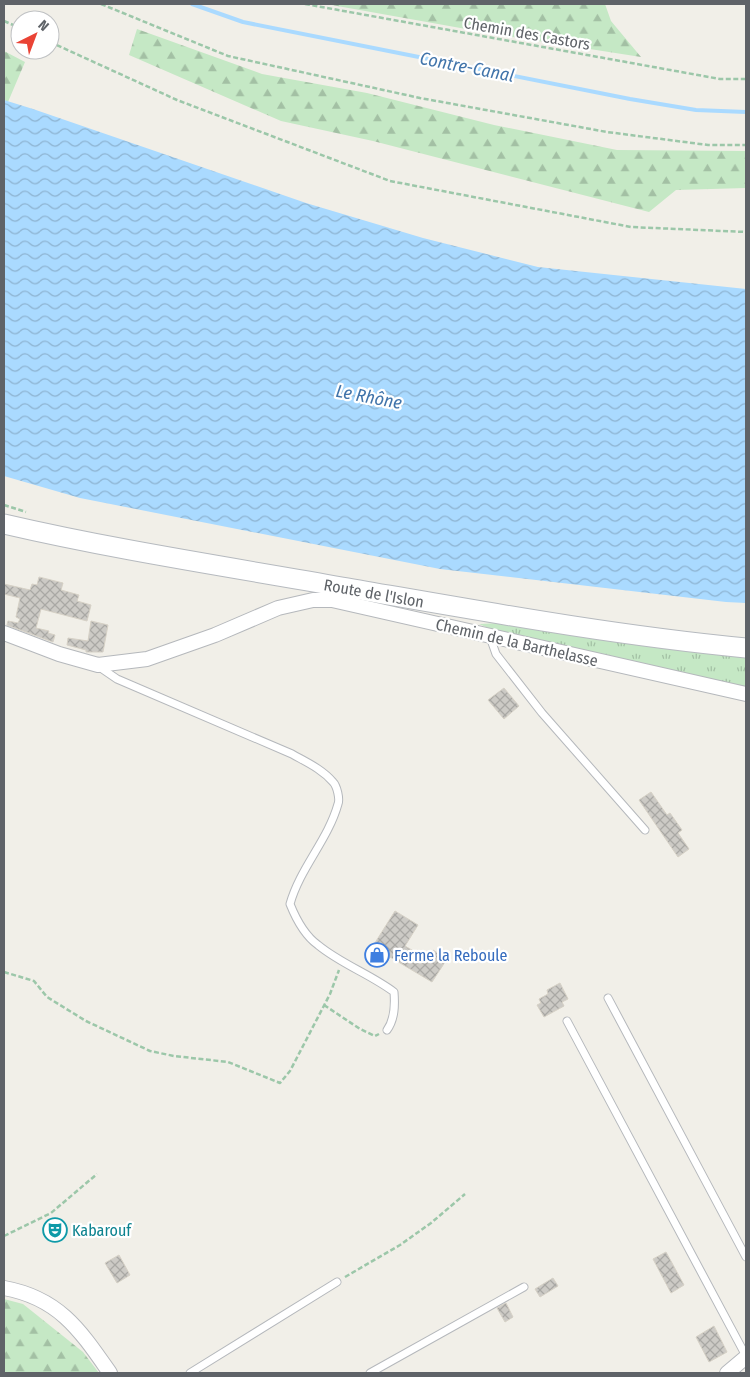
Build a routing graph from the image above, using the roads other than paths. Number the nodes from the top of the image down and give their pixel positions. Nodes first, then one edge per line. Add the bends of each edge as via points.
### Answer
1 (4, 524) edge
2 (4, 633) edge
3 (490, 636) junction
4 (746, 648) edge
5 (98, 665) junction
6 (746, 694) edge
7 (645, 830) dead end
8 (608, 998) dead end
9 (567, 1021) dead end
10 (387, 1030) road end
11 (746, 1257) edge
12 (337, 1282) road end
13 (524, 1287) dead end
14 (4, 1288) edge
15 (746, 1357) edge
16 (110, 1373) edge
17 (190, 1373) edge
18 (370, 1373) edge
19 (728, 1373) edge

1 - 4 street, Route de l'Islon via 94,544 556,624
2 - 5 street, Chemin de la Barthelasse
3 - 5 street, Chemin de la Barthelasse via 332,600 313,600 278,608 147,659
3 - 6 street, Chemin de la Barthelasse
3 - 7 lane via 496,654 542,713
5 - 10 lane via 117,679 292,754 318,769 334,784 339,802 295,887 290,904 298,923 316,945 394,992 395,1004
8 - 11 lane
9 - 15 lane
12 - 17 lane
13 - 18 lane
14 - 16 street via 21,1291 50,1304 82,1333
15 - 19 street

